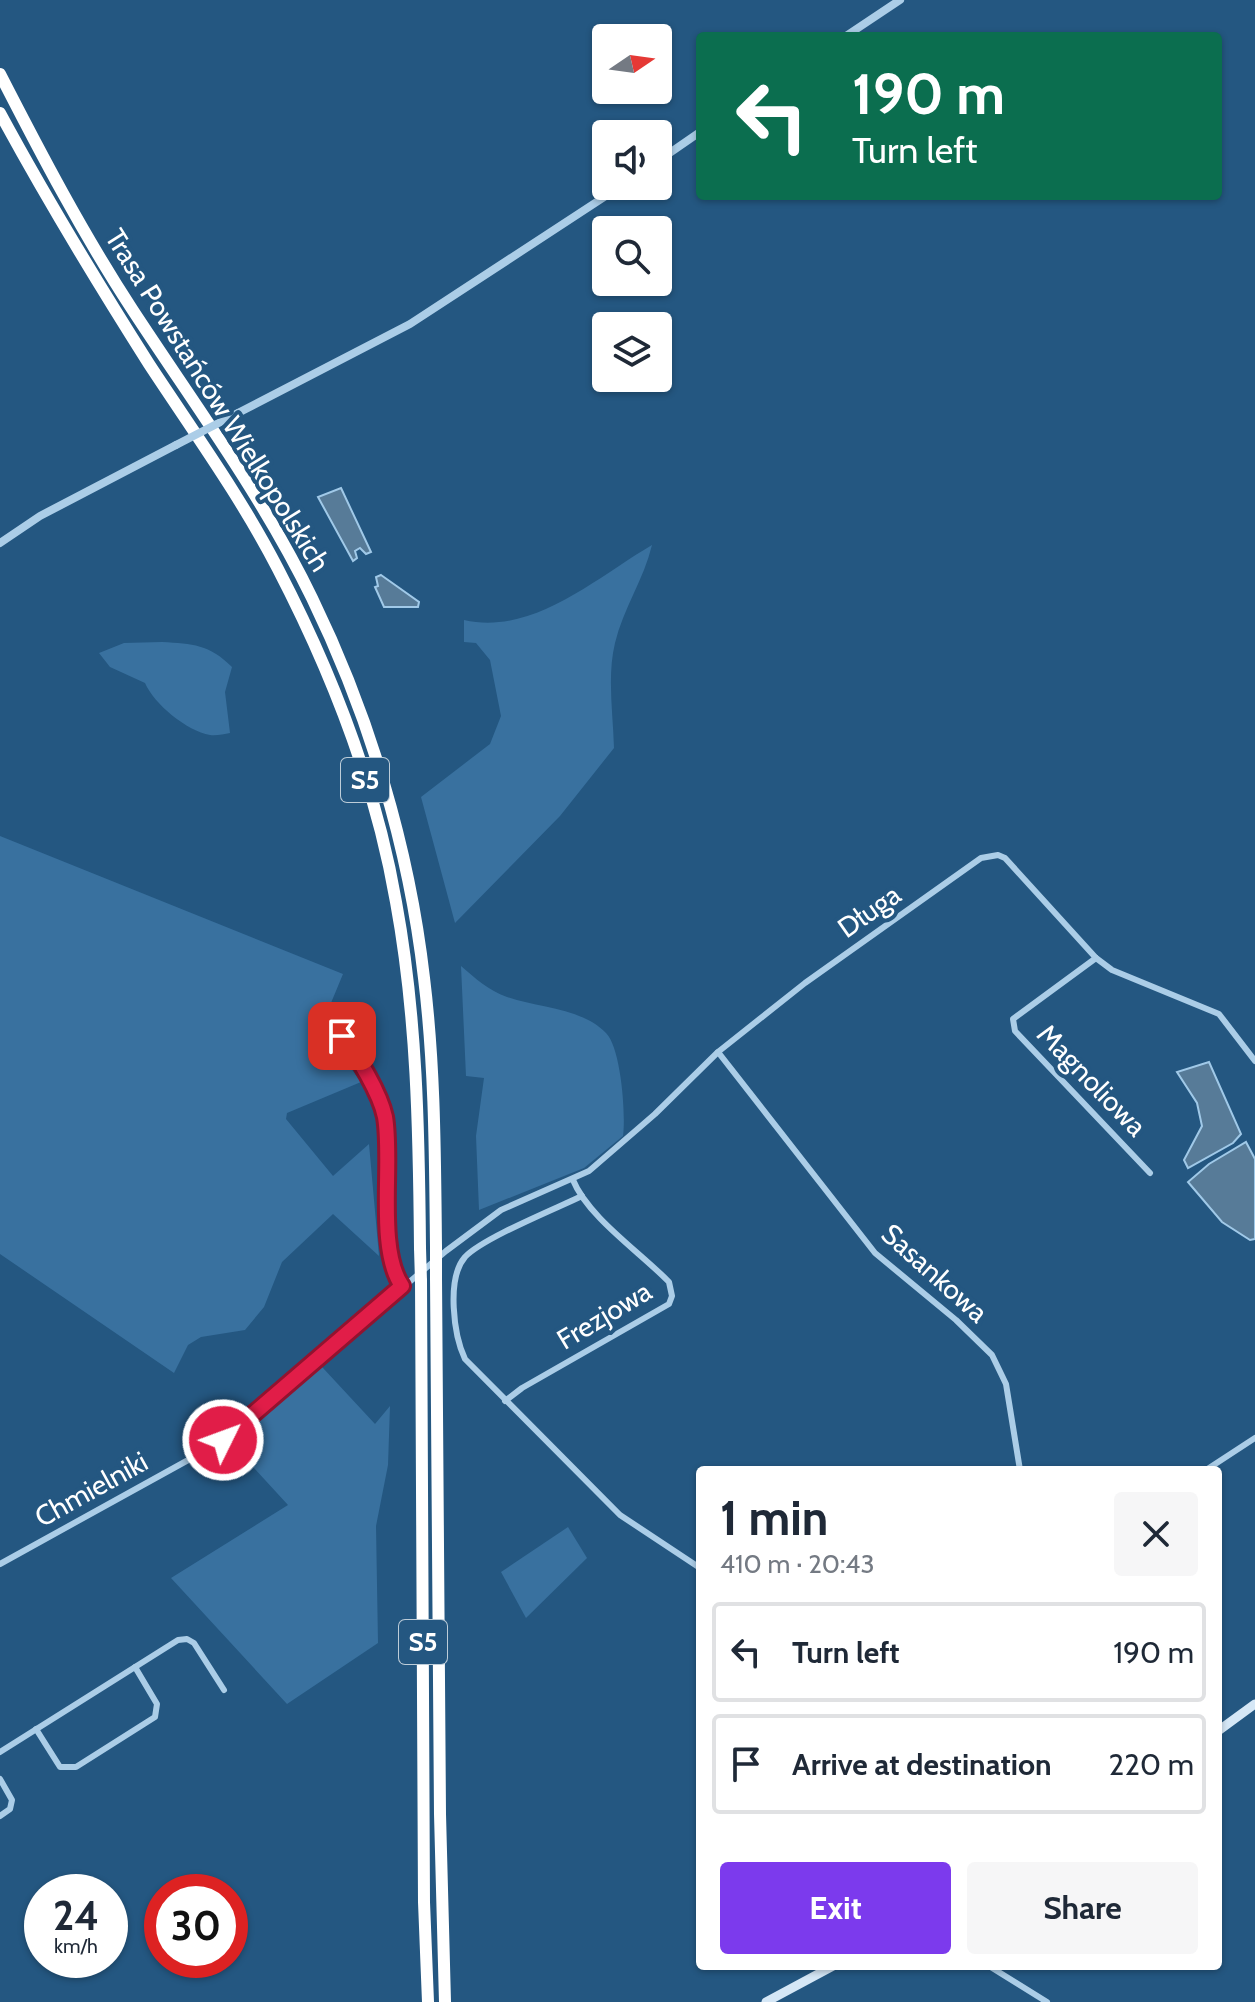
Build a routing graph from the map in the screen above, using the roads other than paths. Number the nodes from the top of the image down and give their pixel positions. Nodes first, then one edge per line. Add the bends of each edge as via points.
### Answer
1 (900, 0) edge
2 (852, 32) edge
3 (0, 74) edge
4 (0, 113) edge
5 (696, 135) edge
6 (672, 151) edge
7 (600, 200) edge
8 (0, 543) edge
9 (1096, 958) junction
10 (329, 1020) dead end
11 (718, 1052) junction
12 (1255, 1061) edge
13 (1150, 1173) dead end
14 (573, 1180) junction
15 (582, 1196) junction
16 (501, 1210) joint
17 (402, 1286) junction
18 (505, 1401) junction
19 (1255, 1438) edge
20 (1019, 1466) edge
21 (1212, 1466) edge
22 (0, 1564) edge
23 (696, 1565) edge
24 (135, 1667) junction
25 (224, 1690) dead end
26 (1255, 1704) edge
27 (1222, 1728) edge
28 (36, 1729) junction
29 (0, 1752) edge
30 (0, 1779) edge
31 (0, 1816) edge
32 (826, 1970) edge
33 (995, 1970) edge
34 (428, 2002) edge
35 (445, 2002) edge
36 (766, 2002) edge
37 (1047, 2002) edge

1 - 2 street
3 - 35 highway, Trasa Powstańców Wielkopolskich / S5, bridge via 99,255 244,477 312,597 356,703 402,855 424,975 434,1087
4 - 34 highway, Trasa Powstańców Wielkopolskich / S5, bridge via 100,286 277,566 332,684 373,807 398,914 415,1050
5 - 6 street
7 - 8 street, bridge via 437,307 40,516
9 - 11 street, Długa via 1012,865 989,855 805,983
9 - 12 street, Długa via 1112,970 1219,1014
9 - 13 street, Magnoliowa via 1019,1013 1013,1019 1015,1031
10 - 17 street via 355,1052 383,1107 390,1248
11 - 14 street, Długa via 610,1154
11 - 20 street, Sasankowa via 875,1253 992,1355 1006,1384
14 - 15 street, Frezjowa
14 - 16 street, Długa
15 - 18 street via 465,1257 456,1279 455,1340 465,1359
15 - 18 street, Frezjowa via 669,1282 669,1304
16 - 17 street, Chmielniki
17 - 22 street, Chmielniki via 219,1443
18 - 23 street via 632,1524
19 - 21 street
24 - 25 street via 187,1639
24 - 28 street
24 - 28 street via 157,1704 155,1717 76,1767 60,1767
26 - 27 main road
28 - 29 street
30 - 31 street via 12,1800
32 - 36 main road
33 - 37 street

